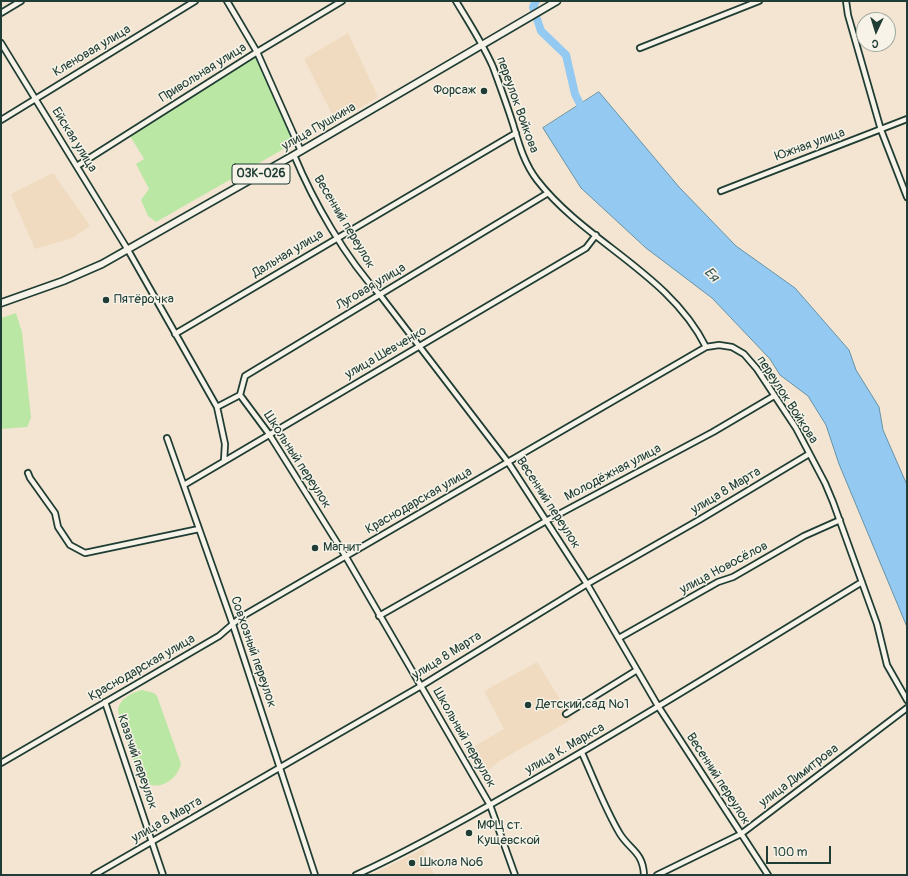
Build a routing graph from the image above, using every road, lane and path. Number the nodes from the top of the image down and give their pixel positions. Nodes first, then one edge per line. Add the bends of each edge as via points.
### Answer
1 (21, 1) edge
2 (194, 1) edge
3 (227, 1) edge
4 (342, 1) edge
5 (456, 1) edge
6 (557, 1) edge
7 (759, 1) edge
8 (846, 1) edge
9 (1, 14) edge
10 (1, 43) edge
11 (482, 44) junction
12 (640, 48) dead end
13 (256, 52) junction
14 (35, 98) junction
15 (1, 120) edge
16 (907, 120) edge
17 (881, 130) junction
18 (516, 133) junction
19 (301, 151) junction
20 (294, 155) junction
21 (77, 166) junction
22 (721, 191) dead end
23 (548, 193) junction
24 (907, 197) edge
25 (596, 235) junction
26 (338, 238) junction
27 (128, 250) junction
28 (380, 295) junction
29 (1, 303) edge
30 (175, 334) junction
31 (418, 347) junction
32 (706, 347) junction
33 (240, 396) junction
34 (774, 396) junction
35 (217, 407) junction
36 (269, 434) junction
37 (167, 438) dead end
38 (809, 454) junction
39 (224, 461) junction
40 (508, 462) junction
41 (28, 473) dead end
42 (184, 485) junction
43 (546, 520) junction
44 (840, 520) junction
45 (199, 529) junction
46 (346, 557) junction
47 (862, 582) junction
48 (586, 584) junction
49 (379, 616) junction
50 (232, 625) junction
51 (619, 638) junction
52 (637, 670) junction
53 (421, 686) junction
54 (907, 700) edge
55 (105, 702) junction
56 (658, 706) junction
57 (907, 708) edge
58 (566, 714) dead end
59 (582, 753) junction
60 (1, 763) edge
61 (280, 767) junction
62 (490, 805) junction
63 (741, 834) junction
64 (152, 842) junction
65 (94, 875) edge
66 (163, 875) edge
67 (315, 875) edge
68 (356, 875) edge
69 (514, 875) edge
70 (644, 875) edge
71 (657, 875) edge
72 (768, 875) edge

1 - 9 street
2 - 14 street, Кленовая улица
3 - 13 street
4 - 13 street, Привольная улица
5 - 11 street, переулок Войкова
6 - 11 main road, улица Пушкина / 03К-026
7 - 12 street
8 - 17 street
10 - 14 street, Ейская улица
11 - 18 street, переулок Войкова
11 - 19 main road, улица Пушкина / 03К-026
13 - 19 street
13 - 21 street, Привольная улица
14 - 15 street, Кленовая улица
14 - 21 street, Ейская улица
16 - 17 street, Южная улица
17 - 22 street, Южная улица
17 - 24 street
18 - 23 street, переулок Войкова via 522,155
18 - 26 street, Дальная улица
19 - 20 main road, улица Пушкина / 03К-026
20 - 26 street, Весенний переулок via 302,175
20 - 27 main road, улица Пушкина / 03К-026
21 - 27 street, Ейская улица
23 - 25 street, переулок Войкова
23 - 28 street, Луговая улица
25 - 31 street, улица Шевченко via 586,248
25 - 32 street, переулок Войкова via 660,286 695,326
26 - 28 street, Весенний переулок via 366,280
26 - 30 street, Дальная улица
27 - 29 main road, улица Пушкина / 03К-026 via 82,274
27 - 30 street
28 - 31 street, Весенний переулок
28 - 33 street, Луговая улица via 245,376
30 - 35 street
31 - 36 street, улица Шевченко
31 - 40 street, Весенний переулок
32 - 34 street, переулок Войкова via 732,347 744,354
32 - 40 street, Краснодарская улица
33 - 35 street
33 - 36 street, Школьный переулок
34 - 38 street, переулок Войкова via 796,428
34 - 43 street, Молодёжная улица via 713,432
35 - 39 street via 225,444
36 - 39 street, улица Шевченко
36 - 46 street, Школьный переулок
37 - 42 street, Совхозный переулок
38 - 44 street, переулок Войкова via 825,483
38 - 48 street, улица 8 Марта
39 - 42 street, улица Шевченко
40 - 43 street, Весенний переулок
40 - 46 street, Краснодарская улица
41 - 45 street via 55,513 58,527 70,545 85,554
42 - 45 street, Совхозный переулок
43 - 48 street, Весенний переулок
43 - 49 street, Молодёжная улица
44 - 47 street, переулок Войкова
44 - 51 street, улица Новосёлов via 804,536 733,578 718,582
45 - 50 street, Совхозный переулок
46 - 49 street, Школьный переулок
46 - 50 street, Краснодарская улица via 241,617
47 - 54 street, переулок Войкова via 877,624 887,665
47 - 56 street, улица К. Маркса
48 - 51 street, Весенний переулок
48 - 53 street, улица 8 Марта
49 - 53 street, Школьный переулок
50 - 55 street, Краснодарская улица via 219,636
50 - 61 street, Совхозный переулок
51 - 52 street, Весенний переулок
52 - 56 street, Весенний переулок
52 - 58 street
53 - 61 street, улица 8 Марта
53 - 62 street, Школьный переулок
55 - 60 street, Краснодарская улица
55 - 64 street, Казачий переулок
56 - 59 street, улица К. Маркса
56 - 63 street, Весенний переулок
57 - 63 street, улица Димитрова
59 - 62 street, улица К. Маркса
59 - 70 street via 620,835 637,852 644,867
61 - 64 street, улица 8 Марта
61 - 67 street, Совхозный переулок
62 - 68 street, улица К. Маркса
62 - 69 street, Школьный переулок
63 - 71 street, улица Димитрова
63 - 72 street, Весенний переулок
64 - 65 street, улица 8 Марта
64 - 66 street, Казачий переулок

